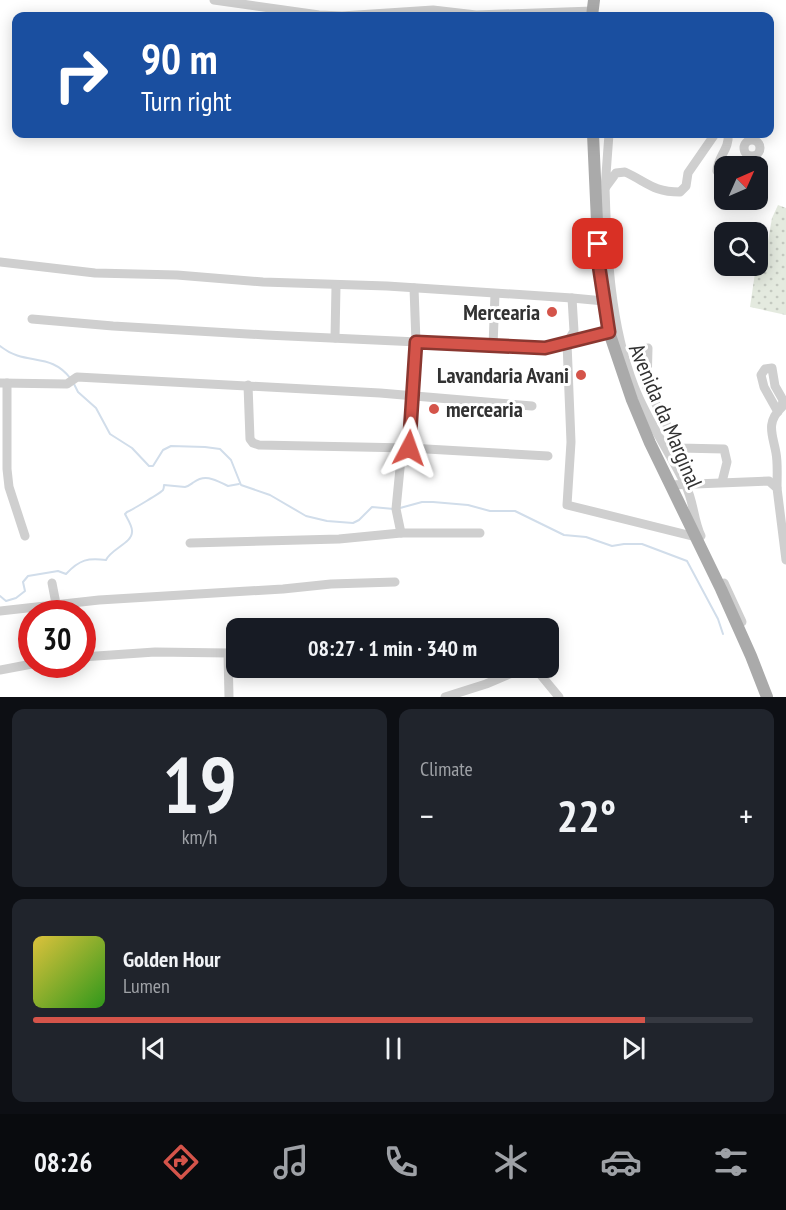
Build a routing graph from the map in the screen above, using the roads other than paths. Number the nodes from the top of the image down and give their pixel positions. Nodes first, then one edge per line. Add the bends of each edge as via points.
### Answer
1 (214, 0) edge
2 (594, 9) edge
3 (298, 12) edge
4 (403, 12) edge
5 (450, 12) edge
6 (535, 12) edge
7 (592, 138) edge
8 (609, 138) edge
9 (712, 138) edge
10 (729, 138) edge
11 (737, 138) edge
12 (746, 143) dead end
13 (722, 156) edge
14 (605, 188) junction
15 (0, 262) edge
16 (336, 286) junction
17 (414, 288) junction
18 (495, 294) junction
19 (572, 298) junction
20 (604, 301) junction
21 (32, 319) dead end
22 (609, 332) junction
23 (334, 338) junction
24 (416, 342) junction
25 (567, 343) junction
26 (493, 346) junction
27 (648, 348) dead end
28 (4, 383) edge
29 (248, 385) junction
30 (413, 397) junction
31 (532, 406) dead end
32 (782, 408) edge
33 (406, 448) junction
34 (548, 456) dead end
35 (722, 482) junction
36 (686, 484) junction
37 (670, 485) junction
38 (777, 488) junction
39 (401, 533) junction
40 (480, 533) dead end
41 (25, 536) dead end
42 (696, 537) junction
43 (190, 543) dead end
44 (786, 560) edge
45 (52, 582) dead end
46 (395, 582) dead end
47 (55, 600) edge
48 (96, 606) edge
49 (18, 611) edge
50 (0, 612) edge
51 (226, 652) edge
52 (96, 656) edge
53 (18, 667) edge
54 (0, 670) edge
55 (230, 678) edge
56 (500, 678) edge
57 (543, 678) edge
58 (229, 697) edge
59 (446, 697) edge
60 (559, 697) edge
61 (770, 697) edge

1 - 3 street
2 - 6 street
4 - 5 street
7 - 20 main road, Avenida da Marginal
8 - 14 street
9 - 14 street via 680,192 656,190 625,171 616,173
10 - 13 street
11 - 12 street
14 - 36 street via 608,255 621,340 634,387
15 - 16 street via 94,273
16 - 17 street
16 - 23 street
17 - 18 street
17 - 24 street
18 - 19 street
18 - 26 street
19 - 20 street
19 - 25 street via 574,331
20 - 22 main road, Avenida da Marginal
21 - 23 street
22 - 25 street
22 - 37 main road, Avenida da Marginal via 632,400
23 - 24 street
24 - 26 street
24 - 30 street
25 - 26 street via 545,348
25 - 42 street via 571,442 567,504
27 - 35 street via 647,387 679,448 724,449 727,462
28 - 29 street via 68,384 77,377
28 - 41 street via 9,487
29 - 30 street
29 - 33 street via 253,443
30 - 31 street
30 - 33 street
32 - 38 street via 770,431 776,454
33 - 34 street
33 - 39 street via 396,509
35 - 36 street
35 - 38 street via 769,481
36 - 37 street
36 - 61 street via 697,527 731,596
37 - 42 main road, Avenida da Marginal
38 - 44 street
39 - 40 street
39 - 43 street via 339,539
42 - 61 main road, Avenida da Marginal
45 - 47 street
46 - 48 street via 331,584
49 - 50 street
51 - 52 street
53 - 54 street
55 - 58 street
56 - 59 street
57 - 60 street

